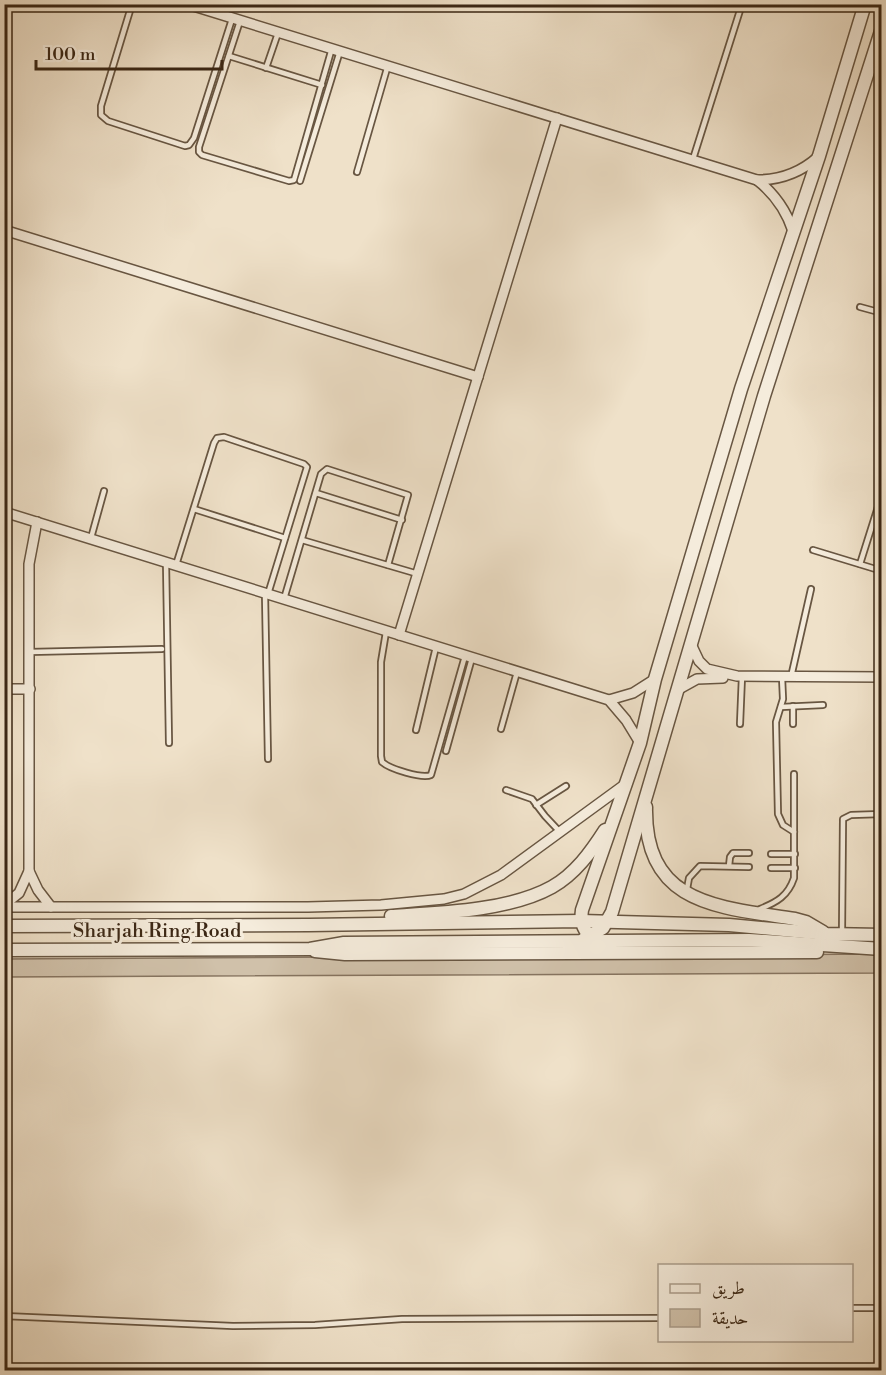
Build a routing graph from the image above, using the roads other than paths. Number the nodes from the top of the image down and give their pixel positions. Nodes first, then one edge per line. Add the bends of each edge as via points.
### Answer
1 (132, 4) edge
2 (187, 4) edge
3 (742, 4) edge
4 (865, 4) edge
5 (236, 20) junction
6 (882, 28) edge
7 (278, 33) junction
8 (336, 49) junction
9 (230, 56) junction
10 (388, 65) junction
11 (266, 68) junction
12 (322, 85) junction
13 (557, 118) junction
14 (819, 156) junction
15 (693, 160) junction
16 (357, 172) dead end
17 (757, 180) junction
18 (300, 181) dead end
19 (4, 230) edge
20 (793, 231) junction
21 (860, 307) dead end
22 (882, 314) edge
23 (478, 377) junction
24 (104, 491) dead end
25 (316, 494) junction
26 (882, 494) edge
27 (194, 509) junction
28 (4, 512) edge
29 (402, 520) junction
30 (37, 522) junction
31 (91, 538) junction
32 (285, 538) junction
33 (302, 540) junction
34 (813, 550) dead end
35 (171, 564) junction
36 (860, 564) junction
37 (388, 565) junction
38 (882, 571) edge
39 (418, 574) junction
40 (811, 589) dead end
41 (267, 594) junction
42 (284, 599) junction
43 (386, 632) junction
44 (399, 636) junction
45 (691, 644) junction
46 (436, 647) junction
47 (162, 649) dead end
48 (29, 652) junction
49 (469, 657) junction
50 (517, 672) junction
51 (740, 676) junction
52 (787, 677) junction
53 (882, 677) edge
54 (655, 680) junction
55 (679, 688) junction
56 (4, 689) edge
57 (30, 689) junction
58 (609, 700) junction
59 (823, 705) dead end
60 (793, 706) junction
61 (781, 707) junction
62 (740, 724) dead end
63 (793, 724) dead end
64 (501, 729) dead end
65 (416, 730) dead end
66 (169, 743) dead end
67 (640, 744) junction
68 (446, 751) dead end
69 (268, 759) dead end
70 (794, 774) dead end
71 (627, 783) junction
72 (566, 786) dead end
73 (506, 790) dead end
74 (646, 791) junction
75 (619, 802) junction
76 (536, 805) junction
77 (882, 814) edge
78 (560, 832) junction
79 (794, 832) junction
80 (749, 853) dead end
81 (771, 854) dead end
82 (795, 854) junction
83 (729, 866) junction
84 (749, 867) dead end
85 (771, 868) dead end
86 (795, 868) junction
87 (28, 871) junction
88 (688, 895) junction
89 (4, 906) edge
90 (51, 907) junction
91 (753, 912) junction
92 (581, 921) junction
93 (607, 921) junction
94 (309, 925) junction
95 (4, 926) edge
96 (827, 934) junction
97 (842, 935) junction
98 (882, 935) edge
99 (590, 939) junction
100 (310, 949) junction
101 (878, 949) edge
102 (4, 950) edge
103 (853, 1308) edge
104 (882, 1308) edge
105 (4, 1316) edge
106 (658, 1318) edge

1 - 5 lane via 101,115 108,121 185,146 194,138
2 - 5 street
3 - 15 lane
4 - 14 street
5 - 7 street
5 - 9 lane
6 - 45 street via 764,396
7 - 8 street
7 - 11 lane
8 - 10 street
8 - 12 lane
8 - 18 lane
9 - 11 lane
9 - 12 lane via 199,147 202,155 292,180
10 - 13 street
10 - 16 lane
11 - 12 lane
13 - 15 street
13 - 23 street
14 - 17 street via 791,175
14 - 20 street
15 - 17 street
17 - 20 street via 780,203
19 - 23 street
20 - 54 street via 741,389
21 - 22 lane
23 - 39 street
24 - 31 lane
25 - 29 lane
25 - 29 lane via 321,474 327,469 405,493 409,497
25 - 33 lane
26 - 36 lane
27 - 32 lane
27 - 32 lane via 214,443 224,437 306,465
27 - 35 lane
28 - 30 street
29 - 37 lane
30 - 31 street
30 - 48 street via 29,564
31 - 35 street
32 - 41 lane
33 - 37 lane
33 - 42 lane
34 - 36 lane
35 - 41 street
35 - 66 lane
36 - 38 lane
37 - 39 lane
39 - 44 street
40 - 52 lane
41 - 42 street
41 - 69 lane
42 - 43 street
43 - 44 street
43 - 49 lane via 381,662 382,762 423,777 430,775
44 - 46 street
45 - 51 street via 707,669
45 - 55 street
46 - 49 street
46 - 65 lane
47 - 48 lane
48 - 57 street
49 - 50 street
49 - 68 lane
50 - 58 street
50 - 64 lane
51 - 52 street
51 - 55 street via 697,679
51 - 62 lane
52 - 53 street
52 - 61 lane
54 - 58 street via 633,693
54 - 67 street
55 - 74 street
56 - 57 street
57 - 87 street
58 - 67 street
59 - 60 lane
60 - 61 lane
60 - 63 lane
61 - 79 lane via 776,722 778,814 783,825
67 - 71 street
70 - 79 lane
71 - 75 street
71 - 78 street
72 - 76 lane
73 - 76 lane via 530,798
74 - 88 street via 645,822 656,860 667,877
74 - 93 street
75 - 92 street
75 - 94 street via 588,855 570,874 537,894 444,912
76 - 78 lane
77 - 97 lane via 848,815 843,819
78 - 90 street via 484,885 444,899 308,907
79 - 82 lane
80 - 83 lane via 733,853
81 - 82 lane
82 - 86 lane
83 - 84 lane
83 - 88 lane via 695,869 687,883
85 - 86 lane
86 - 91 lane via 792,885 783,897
87 - 89 street via 19,893
87 - 90 street
88 - 91 street via 710,905
89 - 90 street
91 - 96 street via 806,922
92 - 93 street
92 - 94 street
92 - 99 street
93 - 96 street via 729,925
93 - 99 street
94 - 95 street
96 - 97 street
97 - 98 street
99 - 100 street via 344,943
99 - 101 street via 748,940
100 - 101 street via 332,954
100 - 102 street, Sharjah Ring Road
103 - 104 lane
105 - 106 lane via 233,1326 402,1319

